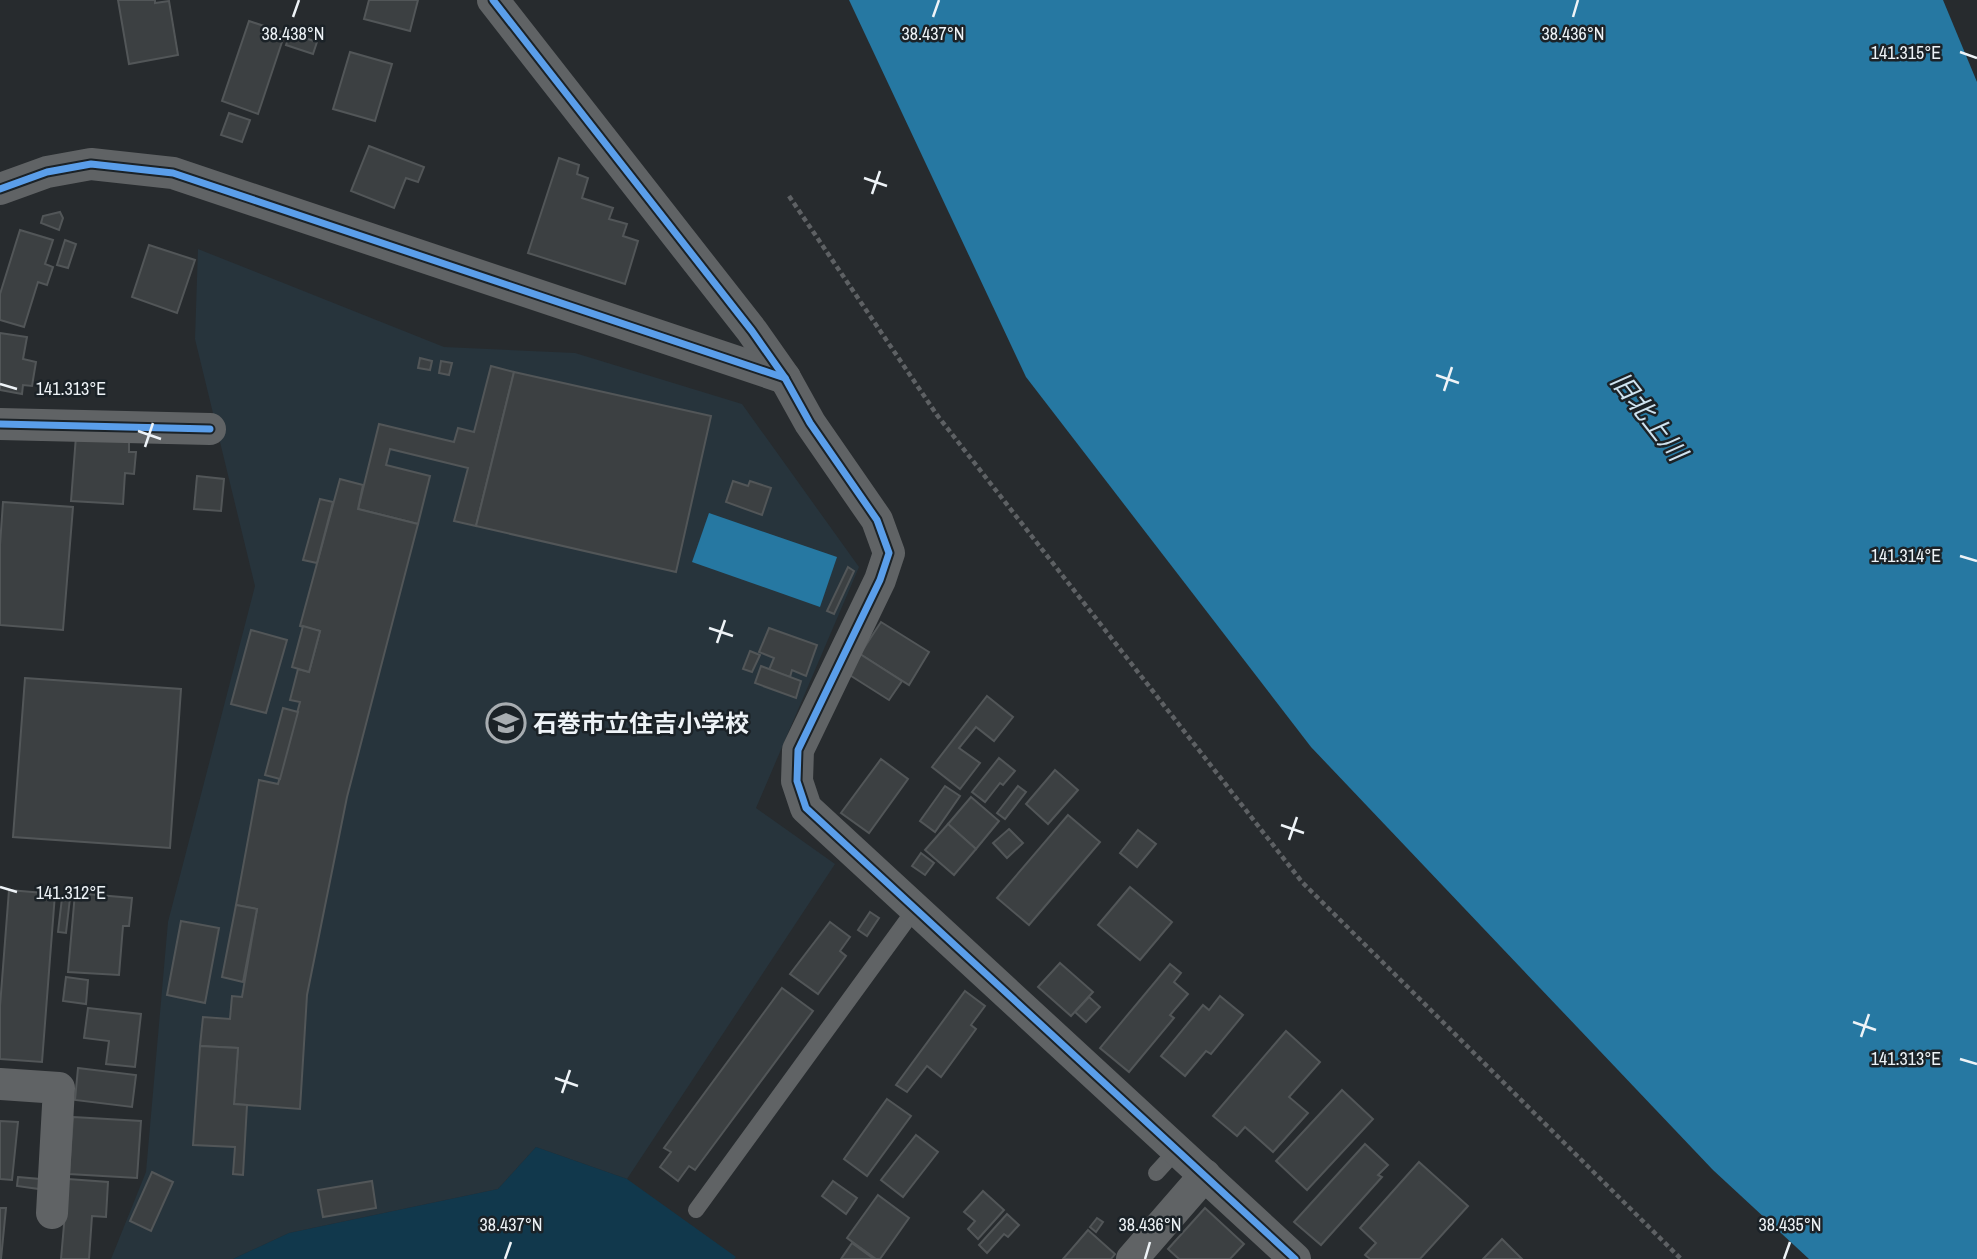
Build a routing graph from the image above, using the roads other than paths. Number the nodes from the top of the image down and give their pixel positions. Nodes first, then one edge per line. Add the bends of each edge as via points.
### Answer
1 (492, 0) edge
2 (0, 188) edge
3 (789, 386) junction
4 (0, 424) edge
5 (210, 429) dead end
6 (915, 909) junction
7 (0, 1084) edge
8 (1177, 1150) junction
9 (1156, 1173) dead end
10 (1205, 1175) junction
11 (696, 1210) dead end
12 (52, 1213) dead end
13 (1132, 1259) edge
14 (1296, 1259) edge

1 - 3 street via 752,331
2 - 3 street via 91,164 173,173
3 - 6 street via 877,520 889,553 798,750 797,781 806,808
4 - 5 street
6 - 8 street
6 - 11 lane
7 - 12 street via 59,1088
8 - 9 lane
8 - 10 street
10 - 13 street
10 - 14 street

